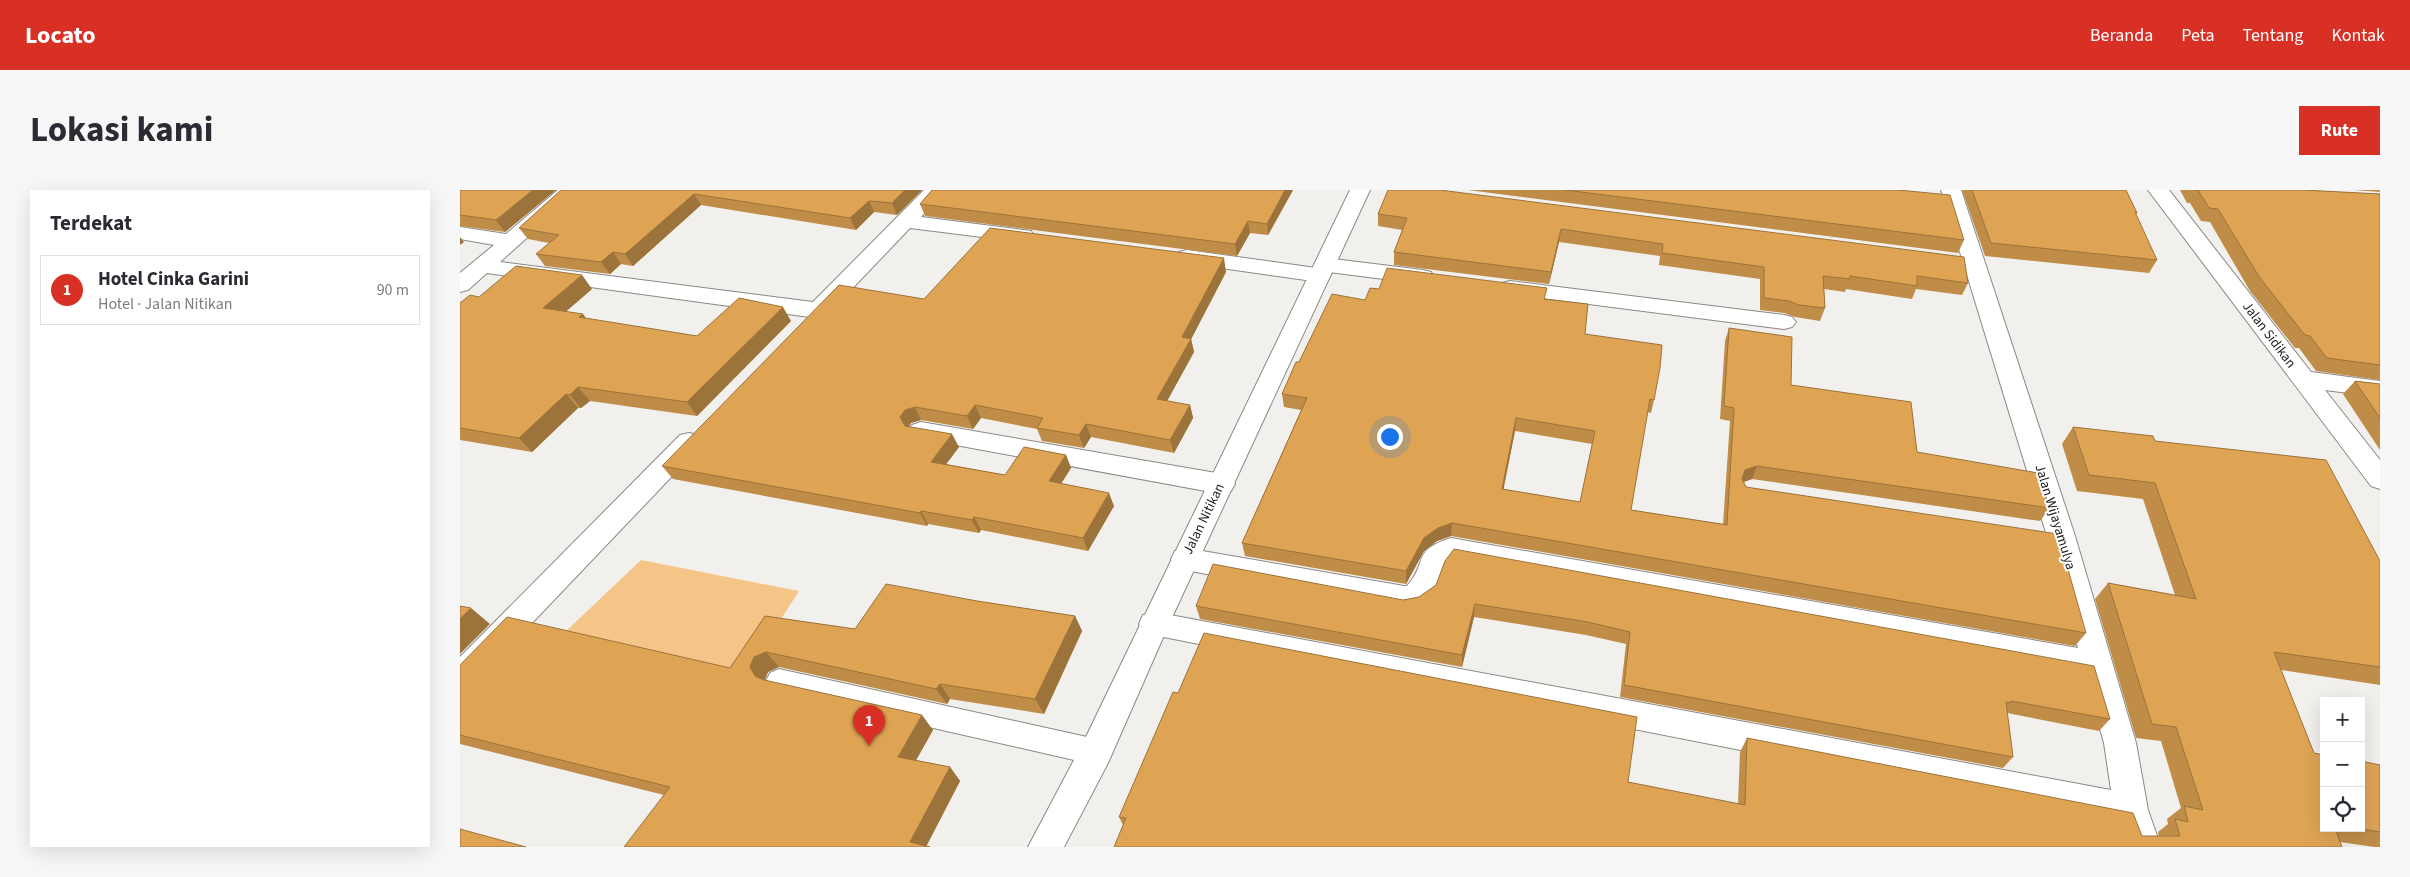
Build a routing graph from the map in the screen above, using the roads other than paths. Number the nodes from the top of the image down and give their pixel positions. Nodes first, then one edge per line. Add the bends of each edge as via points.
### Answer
1 (570, 190) edge
2 (934, 190) edge
3 (1360, 190) edge
4 (2158, 190) edge
5 (1946, 197) edge
6 (905, 221) junction
7 (460, 233) edge
8 (1043, 239) edge
9 (510, 241) junction
10 (1171, 255) edge
11 (481, 266) junction
12 (1322, 270) junction
13 (1442, 280) edge
14 (460, 285) edge
15 (1491, 286) edge
16 (819, 310) junction
17 (1784, 322) dead end
18 (798, 330) edge
19 (2302, 379) junction
20 (2380, 389) edge
21 (704, 426) edge
22 (921, 431) edge
23 (2380, 479) edge
24 (1222, 484) junction
25 (2032, 532) edge
26 (2061, 536) junction
27 (1185, 559) junction
28 (1154, 624) junction
29 (2098, 666) junction
30 (460, 678) edge
31 (779, 681) edge
32 (1096, 752) junction
33 (2131, 810) junction
34 (1046, 847) edge
35 (2144, 847) edge

1 - 9 street
2 - 6 street
3 - 12 street, Jalan Nitikan
4 - 19 street, Jalan Sidikan
5 - 26 street, Jalan Wijayamulya
6 - 8 street
6 - 16 street
7 - 9 street
9 - 11 street
10 - 12 street
11 - 14 street
11 - 16 street
12 - 13 street
12 - 24 street, Jalan Nitikan
15 - 17 street
16 - 18 street
19 - 20 street
19 - 23 street, Jalan Sidikan
21 - 30 street
22 - 24 street
24 - 27 street, Jalan Nitikan
25 - 26 street
26 - 29 street, Jalan Wijayamulya
27 - 28 street, Jalan Nitikan
27 - 29 street via 1404,598 1415,597 1425,585 1434,559 1451,549
28 - 32 street, Jalan Nitikan
28 - 33 street
29 - 33 street, Jalan Wijayamulya via 2120,743
31 - 32 lane
32 - 34 street, Jalan Nitikan
33 - 35 street, Jalan Wijayamulya

